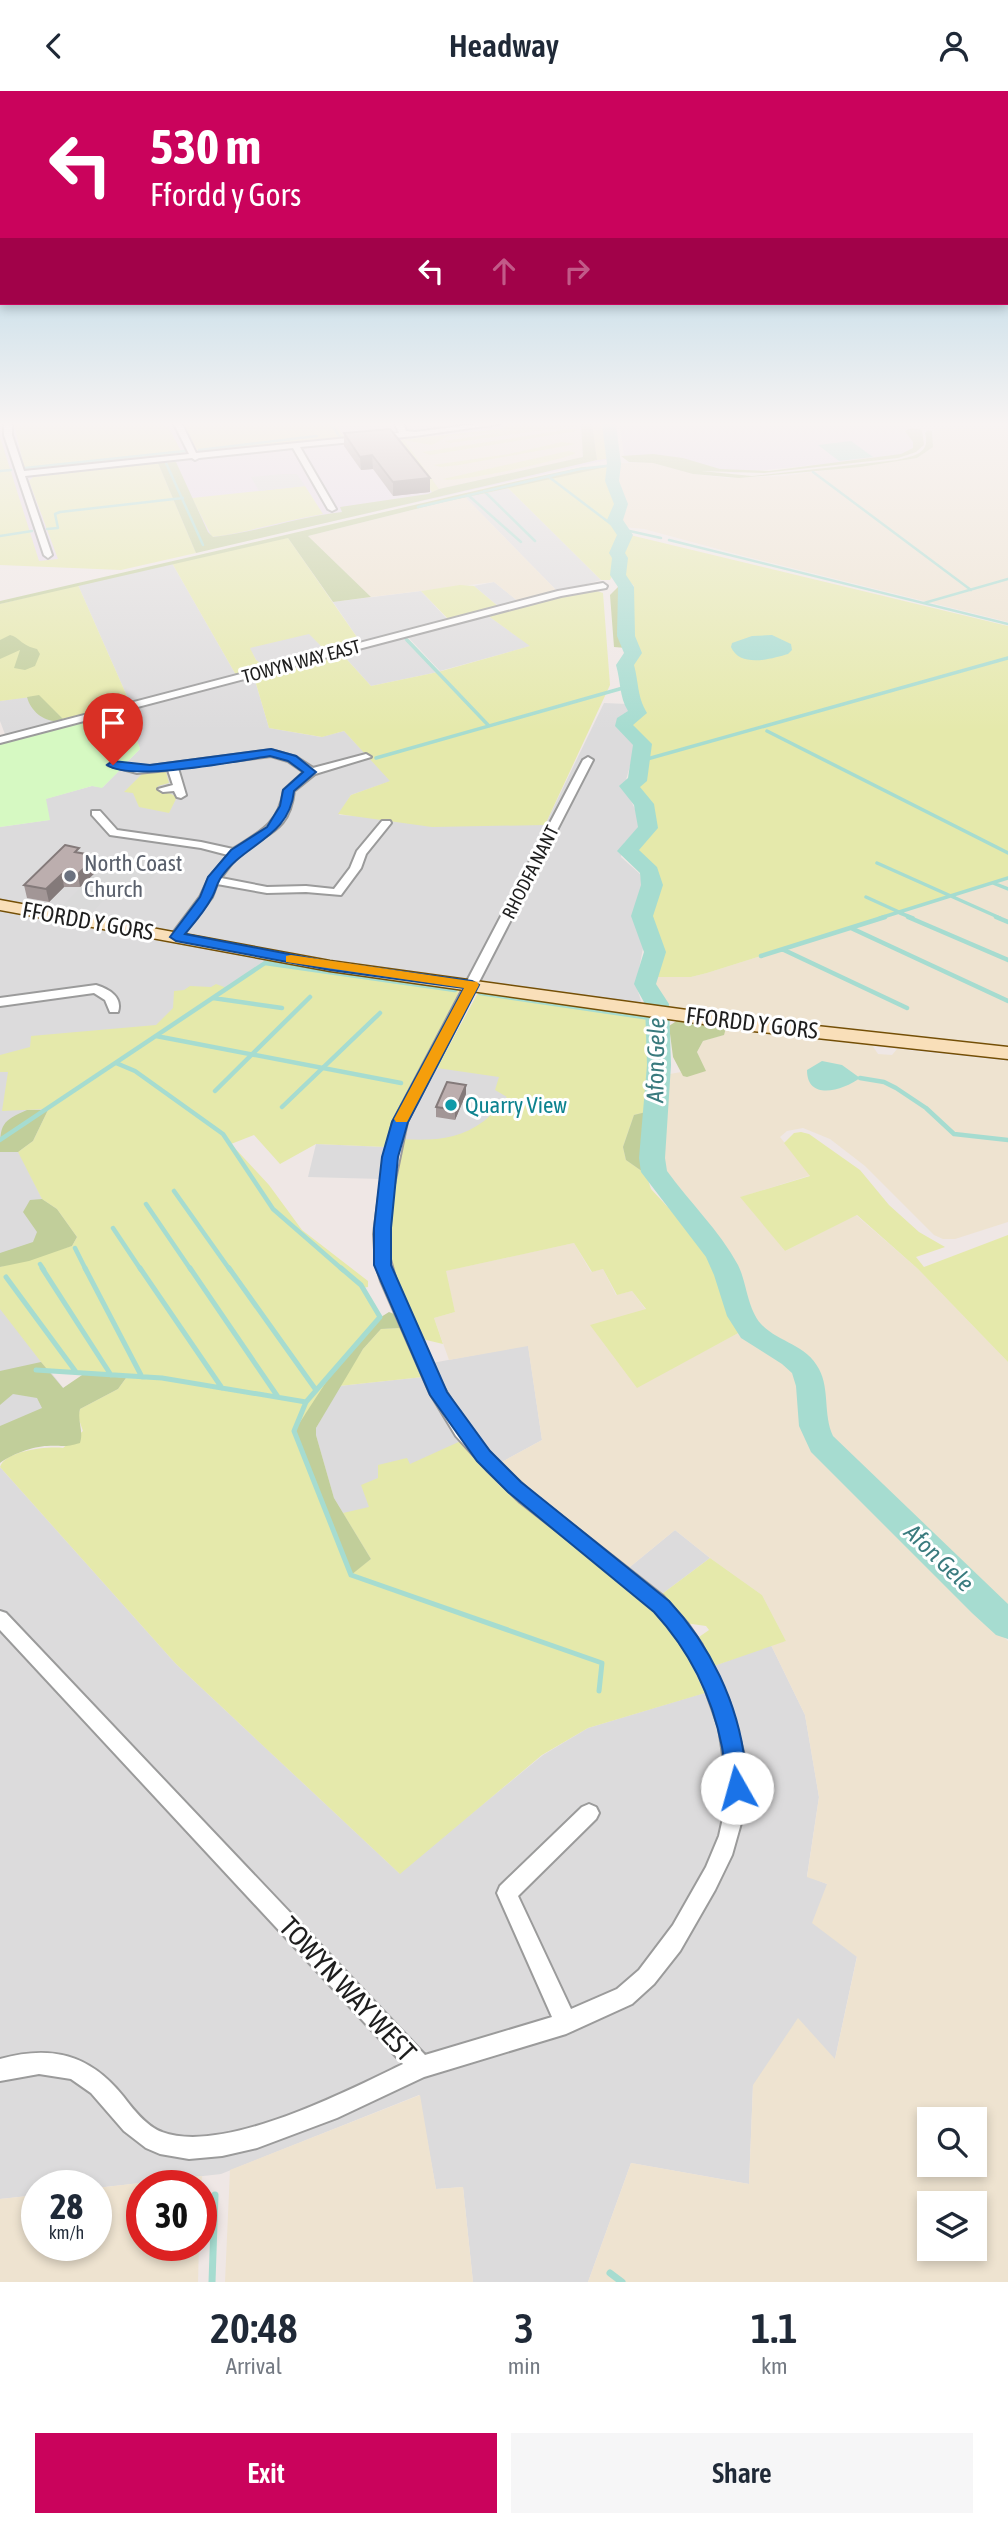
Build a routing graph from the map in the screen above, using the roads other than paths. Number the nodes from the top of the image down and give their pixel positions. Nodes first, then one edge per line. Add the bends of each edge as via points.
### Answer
1 (38, 526) edge
2 (48, 555) dead end
3 (603, 586) dead end
4 (0, 740) edge
5 (366, 757) dead end
6 (588, 760) dead end
7 (113, 765) dead end
8 (172, 766) junction
9 (311, 772) junction
10 (163, 789) dead end
11 (116, 818) dead end
12 (384, 830) dead end
13 (235, 853) junction
14 (213, 880) junction
15 (0, 905) edge
16 (176, 937) junction
17 (472, 985) junction
18 (0, 1002) edge
19 (114, 1009) dead end
20 (1008, 1053) edge
21 (0, 1618) edge
22 (589, 1813) dead end
23 (566, 2023) junction
24 (421, 2067) junction
25 (0, 2070) edge

1 - 2 street
3 - 4 street, TOWYN WAY EAST via 561,593
5 - 9 street
6 - 17 street, RHODFA NANT
7 - 8 street via 137,769
8 - 9 street via 271,753 292,759
8 - 10 street via 180,791
9 - 13 street via 289,790 286,806 272,829
11 - 13 street via 99,817 114,833
12 - 14 street via 361,853 333,898 306,889 267,890
13 - 14 street
14 - 16 street
15 - 16 street, FFORDD Y GORS
16 - 17 street, FFORDD Y GORS via 330,966
17 - 20 street, FFORDD Y GORS via 754,1025
17 - 23 street, TOWYN WAY WEST via 400,1122 390,1157 383,1265 439,1395 484,1456 680,1626 722,1704 737,1788 729,1835 677,1937 628,1995
18 - 19 street via 96,989 108,994
21 - 24 street, TOWYN WAY WEST
22 - 23 street via 507,1893
23 - 24 street, TOWYN WAY WEST
24 - 25 street via 286,2128 237,2143 196,2146 159,2143 129,2122 99,2085 72,2066 45,2063

